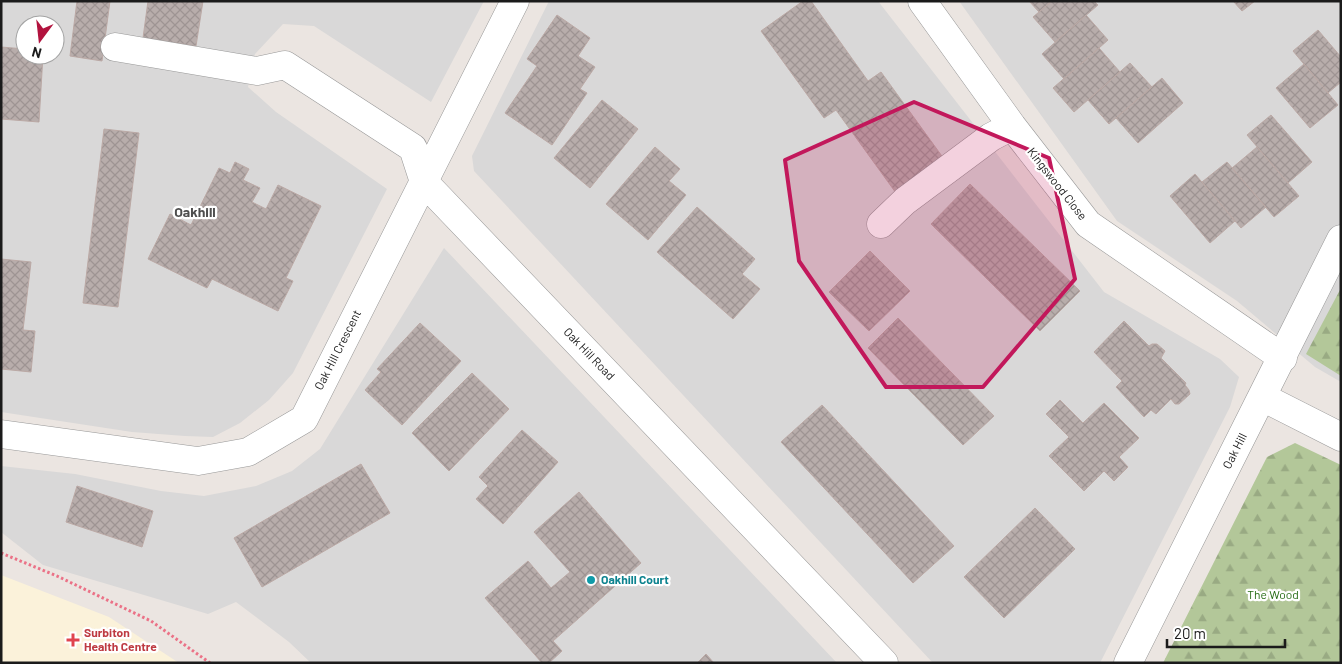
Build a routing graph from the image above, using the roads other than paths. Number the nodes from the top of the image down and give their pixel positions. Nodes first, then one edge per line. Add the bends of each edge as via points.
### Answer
1 (515, 1) edge
2 (922, 1) edge
3 (114, 47) dead end
4 (1012, 126) junction
5 (424, 182) junction
6 (881, 224) dead end
7 (1341, 239) edge
8 (1282, 358) junction
9 (1262, 397) junction
10 (1, 434) edge
11 (1341, 437) edge
12 (884, 663) edge
13 (1128, 663) edge

1 - 5 street, Oak Hill Crescent
2 - 4 street, Kingswood Close
3 - 5 street, Oak Hill Road via 257,71 285,65 413,148
4 - 6 street via 991,137 905,201
4 - 8 street, Kingswood Close via 1088,224
5 - 10 street, Oak Hill Crescent via 304,419 248,452 198,461
5 - 12 street, Oak Hill Road
7 - 8 street, Oak Hill
8 - 9 street, Oak Hill
9 - 11 street
9 - 13 street, Oak Hill

